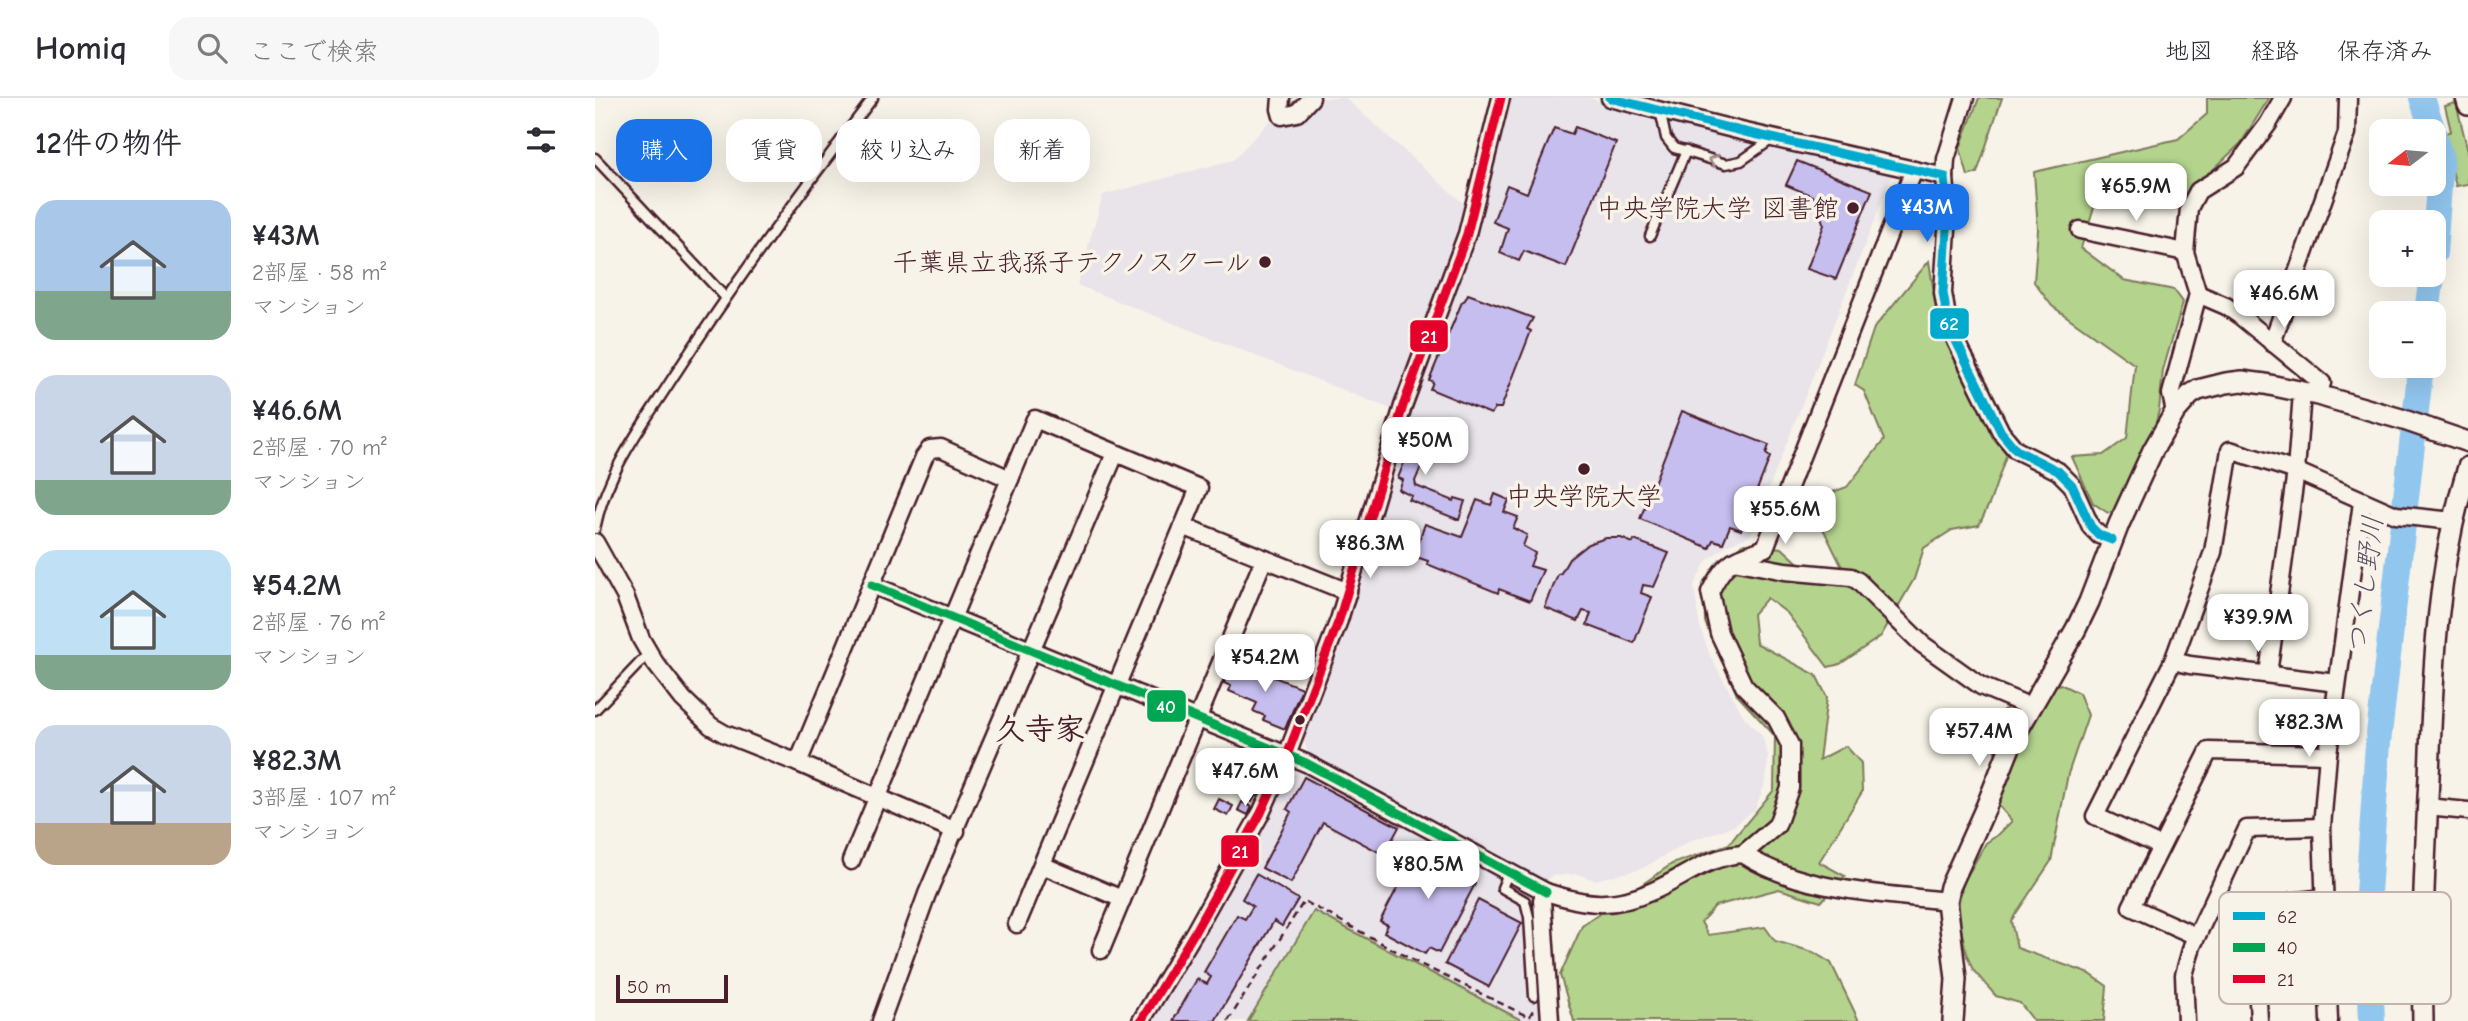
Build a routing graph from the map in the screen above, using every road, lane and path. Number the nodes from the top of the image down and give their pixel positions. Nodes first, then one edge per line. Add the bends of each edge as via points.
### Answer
1 (873, 98) edge
2 (1281, 98) edge
3 (1311, 98) edge
4 (1501, 98) edge
5 (1610, 98) edge
6 (1965, 98) edge
7 (2283, 98) edge
8 (2348, 98) edge
9 (2466, 98) edge
10 (2468, 105) edge
11 (1660, 110) junction
12 (1773, 138) junction
13 (1686, 151) junction
14 (595, 158) edge
15 (1914, 170) junction
16 (1945, 177) junction
17 (2080, 230) dead end
18 (1650, 236) dead end
19 (2185, 252) junction
20 (2198, 294) junction
21 (725, 298) junction
22 (2272, 343) junction
23 (2310, 394) junction
24 (2175, 412) junction
25 (2468, 442) edge
26 (1115, 454) junction
27 (2468, 467) edge
28 (2296, 471) junction
29 (1010, 479) junction
30 (2362, 502) junction
31 (2453, 521) junction
32 (1182, 526) junction
33 (595, 529) edge
34 (2112, 540) junction
35 (595, 542) edge
36 (1264, 559) junction
37 (1733, 561) junction
38 (872, 585) junction
39 (1347, 592) junction
40 (952, 618) junction
41 (1032, 651) junction
42 (649, 653) junction
43 (2173, 661) junction
44 (2268, 674) junction
45 (2337, 683) junction
46 (1116, 685) junction
47 (2031, 706) junction
48 (595, 710) edge
49 (1197, 719) junction
50 (2328, 754) junction
51 (1287, 755) junction
52 (798, 763) junction
53 (878, 797) junction
54 (2427, 807) junction
55 (2468, 811) edge
56 (2322, 828) junction
57 (956, 831) junction
58 (2160, 846) junction
59 (1743, 854) junction
60 (851, 861) dead end
61 (1041, 865) junction
62 (1509, 871) junction
63 (1546, 892) junction
64 (2324, 892) edge
65 (2424, 892) edge
66 (1122, 900) junction
67 (1947, 901) junction
68 (1017, 924) dead end
69 (2196, 936) junction
70 (1101, 950) dead end
71 (1534, 996) joint
72 (881, 1021) edge
73 (1141, 1021) edge
74 (1229, 1021) edge
75 (1550, 1021) edge
76 (1953, 1021) edge
77 (2186, 1021) edge

1 - 21 lane
2 - 3 street via 1282,116 1297,113
4 - 39 street via 1467,234 1403,406
5 - 11 street
6 - 16 street
7 - 19 street via 2236,167 2198,191 2189,208
8 - 22 street via 2347,133
9 - 10 street
11 - 12 street
11 - 13 lane via 1669,143
12 -> 13 lane via 1734,163
12 - 15 street
13 - 18 lane
14 - 21 lane
15 - 16 street
15 - 37 street via 1765,548
16 - 34 street via 1948,214 1943,293 1956,341 2001,432 2016,450 2058,471 2072,485 2091,527
17 - 19 street
19 - 20 street
20 - 22 street via 2226,306
20 - 24 street via 2171,394
21 - 33 lane via 615,472 601,500
22 - 23 street via 2322,383
23 - 24 street via 2226,383 2198,390
23 - 25 street
23 - 28 street
24 - 34 street
26 - 29 street via 1035,419
26 - 32 street via 1199,488
26 - 41 street
27 - 31 street
28 - 30 street
28 - 43 street via 2230,450 2213,552
28 - 44 street
29 - 38 street via 941,448 930,449
29 - 40 street
30 - 31 street via 2396,515
30 - 45 street
31 - 54 street via 2439,595
32 - 36 street
32 - 46 street
34 - 47 street via 2077,629
35 - 42 street
36 - 39 street
36 - 49 street
37 - 47 street via 1851,577 1923,644 1981,685
37 - 59 street via 1720,571 1710,592 1714,618 1744,686 1781,726 1792,758 1790,788 1777,825
38 - 40 street
38 - 52 street
39 - 51 street
40 - 41 street
40 - 53 street
41 - 46 street
41 - 57 street
42 - 48 lane
42 - 52 street via 683,699 711,726
43 - 44 street
43 - 58 street via 2095,816
44 - 45 street
45 - 50 street
46 - 49 street
46 - 61 street
47 - 67 street
49 - 51 street
49 - 66 street
50 - 56 street
50 - 58 street via 2209,751
51 - 62 street
51 - 73 street via 1261,813
52 - 53 street
53 - 57 street
53 - 60 street
54 - 55 street
54 - 65 street
56 - 64 street
56 - 69 street via 2248,829
57 - 72 street
58 - 69 street via 2131,907
59 - 63 street via 1715,859 1652,891 1614,903 1587,904
59 - 67 street via 1808,882
61 - 66 street
61 - 68 street
62 - 63 street
62 - 71 lane via 1502,888 1525,901 1529,917
63 - 75 street via 1542,900
66 - 70 street
67 - 76 street via 1956,979
69 - 77 street via 2184,975
71 - 74 path via 1529,1017 1304,901

